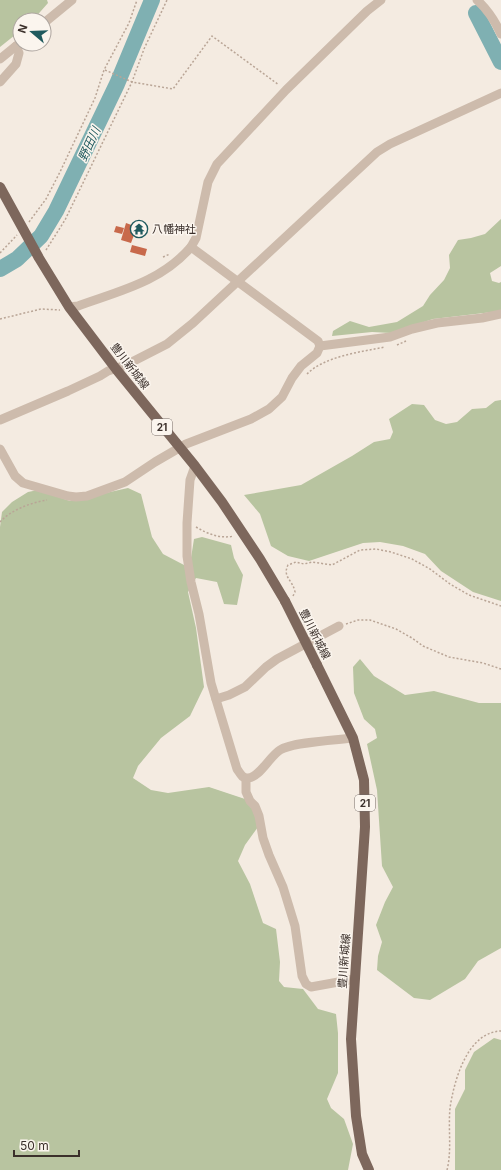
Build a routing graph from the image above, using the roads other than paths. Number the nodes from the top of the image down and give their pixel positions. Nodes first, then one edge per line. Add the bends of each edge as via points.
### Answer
1 (72, 0) edge
2 (381, 0) edge
3 (477, 0) edge
4 (62, 3) edge
5 (52, 14) edge
6 (501, 34) edge
7 (12, 50) edge
8 (19, 52) edge
9 (0, 59) edge
10 (0, 82) edge
11 (501, 93) edge
12 (0, 187) edge
13 (191, 247) junction
14 (237, 282) junction
15 (69, 307) junction
16 (501, 314) edge
17 (320, 346) junction
18 (116, 368) junction
19 (0, 420) edge
20 (179, 448) junction
21 (0, 449) edge
22 (194, 466) junction
23 (339, 626) road end
24 (216, 699) junction
25 (353, 738) junction
26 (246, 779) junction
27 (354, 979) junction
28 (369, 1170) edge

1 - 4 street
2 - 13 street via 286,90 217,164 208,182 196,238
3 - 6 street via 490,14
4 - 5 street
7 - 9 street
8 - 10 street via 16,64
11 - 14 street via 377,152
12 - 15 main road, 豊川新城線 / 21
13 - 14 street
13 - 15 street via 173,265 150,280
14 - 17 street via 318,341
14 - 18 street via 167,344
15 - 18 main road, 豊川新城線 / 21
16 - 17 street via 437,323 390,337
17 - 20 street via 292,378 282,397 269,409 251,419
18 - 19 street
18 - 20 main road, 豊川新城線 / 21
20 - 21 street via 125,482 87,496 76,497 23,483 15,476
20 - 22 main road, 豊川新城線 / 21
22 - 24 street via 190,480 187,556 190,582
22 - 25 main road, 豊川新城線 / 21, bridge via 260,558 285,601
23 - 24 street via 277,659 245,686
24 - 26 street via 237,769
25 - 26 street via 283,748 274,754 254,777
25 - 27 main road, 豊川新城線 / 21 via 364,780 365,827
26 - 27 street via 246,792 259,816 263,838 283,887 295,926 300,968 306,984 311,987
27 - 28 main road, 豊川新城線 / 21 via 351,1040 356,1116 362,1154

